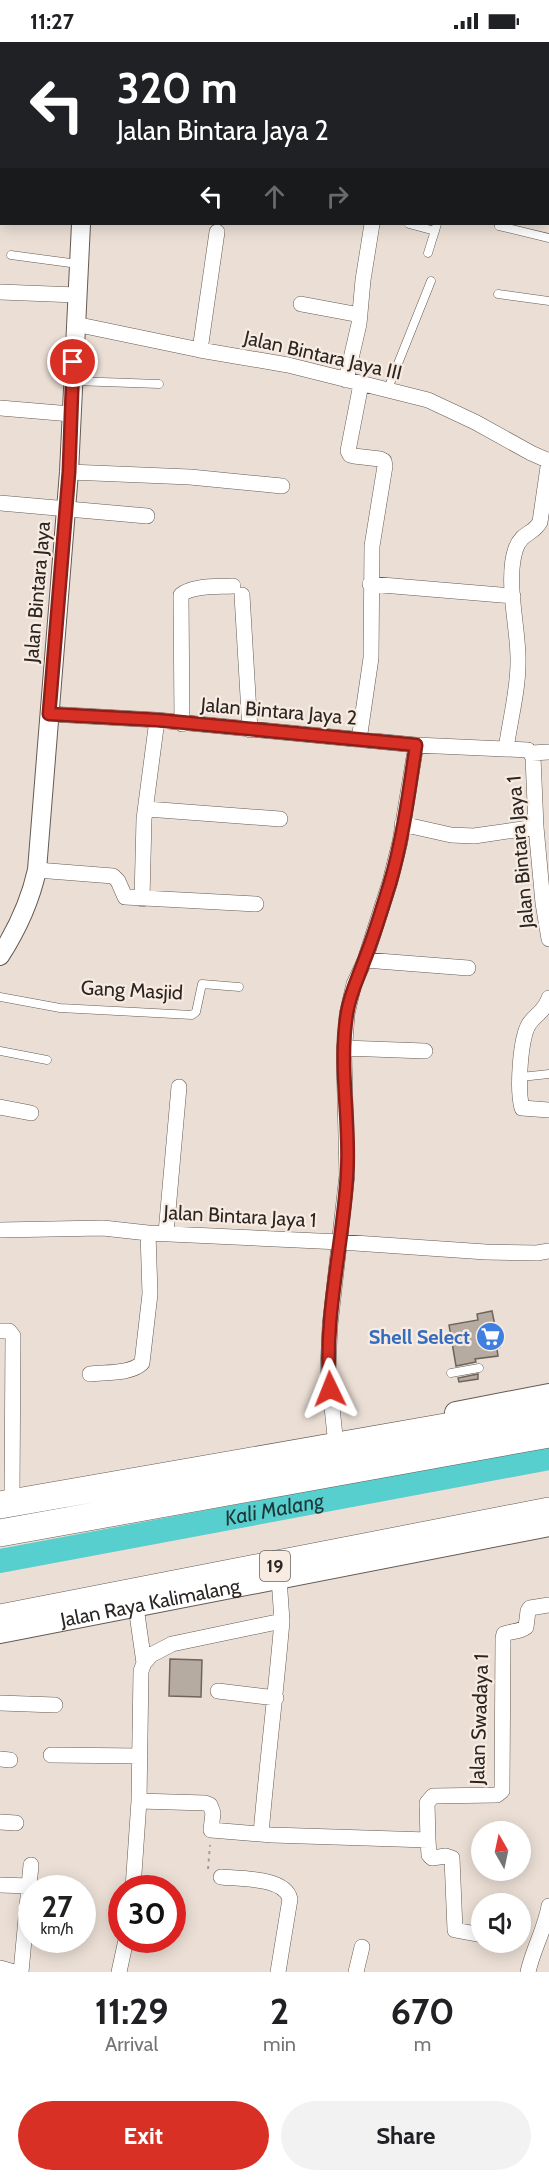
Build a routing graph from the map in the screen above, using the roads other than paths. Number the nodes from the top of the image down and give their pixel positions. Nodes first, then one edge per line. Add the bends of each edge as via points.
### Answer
1 (81, 225) edge
2 (372, 225) edge
3 (418, 225) edge
4 (499, 226) dead end
5 (436, 227) edge
6 (217, 232) dead end
7 (549, 238) edge
8 (428, 253) dead end
9 (11, 255) dead end
10 (79, 264) junction
11 (431, 281) dead end
12 (0, 292) edge
13 (498, 294) dead end
14 (77, 296) junction
15 (549, 301) edge
16 (301, 303) dead end
17 (360, 315) junction
18 (75, 324) junction
19 (200, 350) junction
20 (73, 381) junction
21 (354, 382) junction
22 (159, 384) dead end
23 (387, 391) junction
24 (0, 408) edge
25 (72, 414) junction
26 (549, 460) edge
27 (69, 472) junction
28 (282, 486) dead end
29 (0, 503) edge
30 (67, 509) junction
31 (546, 513) edge
32 (147, 516) dead end
33 (370, 584) junction
34 (513, 596) junction
35 (49, 714) junction
36 (157, 720) junction
37 (182, 724) junction
38 (250, 730) junction
39 (359, 740) junction
40 (416, 745) junction
41 (506, 749) junction
42 (549, 752) edge
43 (532, 753) junction
44 (147, 809) junction
45 (280, 819) dead end
46 (402, 824) junction
47 (536, 827) junction
48 (37, 870) junction
49 (142, 899) junction
50 (256, 903) dead end
51 (546, 903) edge
52 (549, 939) edge
53 (0, 956) edge
54 (364, 960) junction
55 (468, 968) dead end
56 (239, 987) dead end
57 (0, 997) edge
58 (549, 999) edge
59 (344, 1048) junction
60 (0, 1051) edge
61 (425, 1051) dead end
62 (47, 1060) dead end
63 (549, 1074) edge
64 (521, 1077) junction
65 (178, 1087) dead end
66 (0, 1107) edge
67 (549, 1110) edge
68 (31, 1113) dead end
69 (0, 1230) edge
70 (148, 1233) junction
71 (166, 1233) junction
72 (340, 1242) junction
73 (549, 1251) edge
74 (0, 1331) edge
75 (479, 1368) dead end
76 (451, 1373) dead end
77 (90, 1374) dead end
78 (549, 1395) edge
79 (549, 1410) edge
80 (549, 1434) edge
81 (335, 1436) junction
82 (4, 1500) edge
83 (549, 1511) edge
84 (549, 1526) edge
85 (0, 1533) edge
86 (279, 1578) junction
87 (549, 1605) edge
88 (136, 1607) junction
89 (0, 1618) edge
90 (282, 1621) junction
91 (0, 1632) edge
92 (144, 1663) junction
93 (218, 1691) dead end
94 (276, 1698) junction
95 (0, 1703) edge
96 (56, 1705) dead end
97 (51, 1755) dead end
98 (140, 1756) junction
99 (139, 1801) junction
100 (0, 1822) edge
101 (16, 1823) dead end
102 (261, 1834) junction
103 (428, 1840) junction
104 (31, 1865) dead end
105 (30, 1875) edge
106 (134, 1875) edge
107 (221, 1877) road end
108 (0, 1885) edge
109 (18, 1886) edge
110 (549, 1906) edge
111 (471, 1933) edge
112 (531, 1944) edge
113 (536, 1945) junction
114 (362, 1947) dead end
115 (23, 1953) edge
116 (123, 1953) edge
117 (0, 1968) edge
118 (14, 1972) edge
119 (21, 1972) edge
120 (119, 1972) edge
121 (278, 1972) edge
122 (356, 1972) edge
123 (528, 1972) edge

1 - 10 street, Jalan Bintara Jaya
2 - 17 street
3 - 5 lane
4 - 7 lane
5 - 8 lane
6 - 19 street
9 - 10 lane
10 - 14 street, Jalan Bintara Jaya
11 - 23 lane
12 - 14 street
13 - 15 lane
14 - 18 street, Jalan Bintara Jaya
16 - 17 street
17 - 21 street
18 - 19 street, Jalan Bintara Jaya III
18 - 20 street, Jalan Bintara Jaya
19 - 21 street, Jalan Bintara Jaya III via 288,364
20 - 22 lane
20 - 25 street, Jalan Bintara Jaya
21 - 23 street, Jalan Bintara Jaya III
21 - 33 street via 348,451 350,455 380,459 385,466
23 - 26 street, Jalan Bintara Jaya III via 428,400
24 - 25 street
25 - 27 street, Jalan Bintara Jaya
26 - 31 street
27 - 28 street
27 - 30 street, Jalan Bintara Jaya
29 - 30 street
30 - 32 street
30 - 35 street, Jalan Bintara Jaya
31 - 34 street via 515,550
33 - 34 street
33 - 39 street via 371,658
34 - 41 street via 518,659
35 - 36 street, Jalan Bintara Jaya 2
35 - 48 street, Jalan Bintara Jaya
36 - 37 street, Jalan Bintara Jaya 2
36 - 44 street
37 - 38 street, Jalan Bintara Jaya 2
37 - 38 street via 182,595 195,589 238,590
38 - 39 street, Jalan Bintara Jaya 2
39 - 40 street, Jalan Bintara Jaya 2
40 - 41 street, Jalan Bintara Jaya 2
40 - 46 street
41 - 43 street, Jalan Bintara Jaya 1
42 - 43 street
43 - 47 street, Jalan Bintara Jaya 1
44 - 45 street
44 - 49 street
46 - 47 street via 474,836
46 - 54 street via 390,882
47 - 51 street, Jalan Bintara Jaya 1
48 - 49 street via 113,876 125,897
48 - 53 street, Jalan Bintara Jaya via 20,924
49 - 50 street
51 - 52 street, Jalan Bintara Jaya 1
54 - 55 street
54 - 59 street via 347,1014
56 - 57 lane, Gang Masjid via 202,984 192,1015 60,1008
58 - 64 street via 525,1032
59 - 61 street
59 - 72 street via 347,1175
60 - 62 lane
63 - 64 lane
64 - 67 street via 522,1108
65 - 71 street
66 - 68 street
69 - 70 street, Jalan Bintara Jaya 1 via 103,1228
70 - 71 street, Jalan Bintara Jaya 1
70 - 77 street via 150,1294 142,1363 129,1370
71 - 72 street, Jalan Bintara Jaya 1
72 - 73 street, Jalan Bintara Jaya 1 via 486,1252
72 - 81 street via 328,1369
74 - 82 street via 9,1331 13,1336
75 - 76 lane
78 - 81 main road
79 - 82 highway
80 - 85 highway
81 - 82 main road
83 - 89 highway, 19
84 - 86 main road, Jalan Raya Kalimalang
86 - 88 main road, Jalan Raya Kalimalang
86 - 90 street
87 - 103 street, Jalan Swadaya 1 via 530,1608 526,1627 504,1634 502,1791 497,1795 433,1796 427,1803
88 - 91 main road, Jalan Raya Kalimalang
88 - 92 street
90 - 92 street via 172,1644
90 - 94 street
92 - 98 street
93 - 94 street
94 - 102 street
95 - 96 street
97 - 98 street
98 - 99 street
99 - 102 street via 205,1803 213,1813 211,1830
99 - 106 street
100 - 101 street
102 - 103 street
103 - 111 street via 429,1856 452,1858 455,1930
104 - 105 street
107 - 121 street via 262,1880 288,1892
108 - 109 street
110 - 113 street
112 - 113 street
113 - 123 street
114 - 122 street
115 - 119 street
116 - 120 street
117 - 118 street

